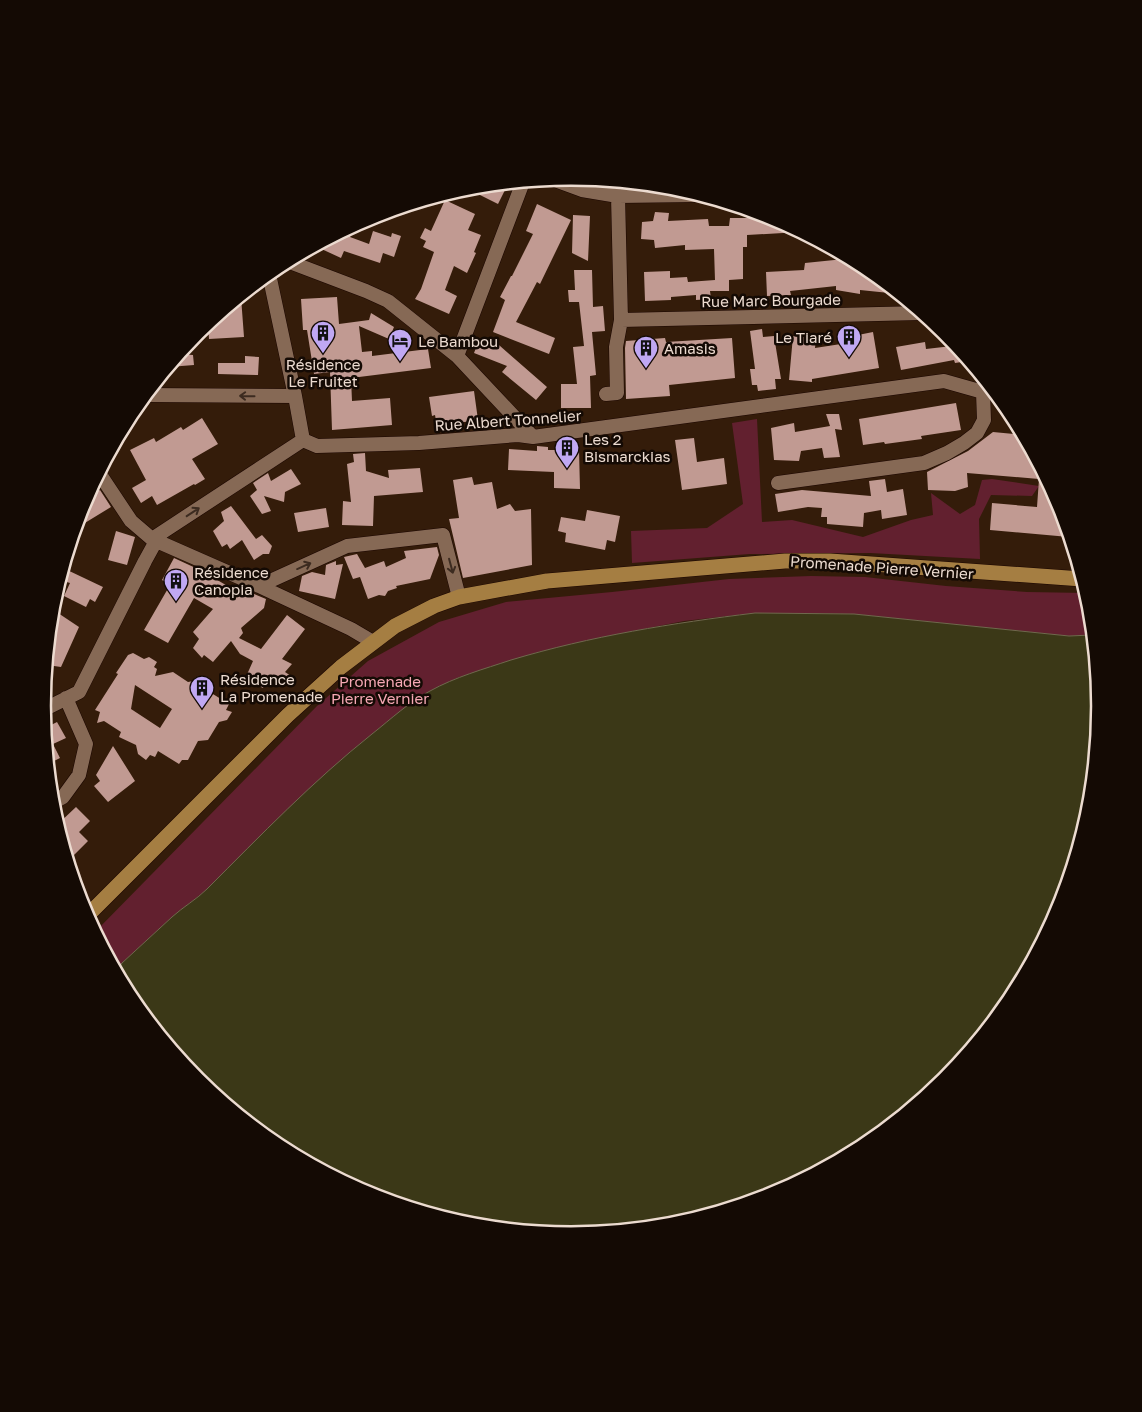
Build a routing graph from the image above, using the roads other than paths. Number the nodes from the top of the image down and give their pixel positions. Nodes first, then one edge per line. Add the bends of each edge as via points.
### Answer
1 (571, 186) edge
2 (520, 189) edge
3 (668, 195) edge
4 (618, 196) junction
5 (297, 265) edge
6 (271, 282) edge
7 (912, 313) edge
8 (621, 320) junction
9 (457, 356) junction
10 (606, 394) dead end
11 (155, 395) edge
12 (295, 396) junction
13 (533, 437) junction
14 (303, 440) junction
15 (103, 480) edge
16 (778, 483) dead end
17 (154, 540) junction
18 (1075, 579) edge
19 (259, 586) junction
20 (460, 596) junction
21 (373, 642) junction
22 (66, 698) junction
23 (51, 706) edge
24 (60, 799) edge
25 (93, 910) edge

1 - 4 street
2 - 9 street
3 - 4 street
4 - 8 street
5 - 9 street via 388,301
6 - 12 street
7 - 8 street, Rue Marc Bourgade
8 - 10 street via 616,347 616,393
9 - 13 street
12 -> 11 street
12 - 14 street
13 - 14 street, Rue Albert Tonnelier via 518,435 419,443 317,446
13 - 16 street, Rue Albert Tonnelier via 944,381 982,392 984,420 977,433 948,453 924,463
17 -> 14 street
15 - 17 street via 131,521
17 - 19 street
17 - 22 street via 79,692
18 - 20 main road, Promenade Pierre Vernier via 785,561 547,581
19 -> 20 street via 347,546 443,536
19 - 21 street
20 - 21 main road, Promenade Pierre Vernier via 395,626
21 - 25 main road, Promenade Pierre Vernier via 340,667 288,715
22 - 23 street
22 - 24 street via 86,744 79,775

